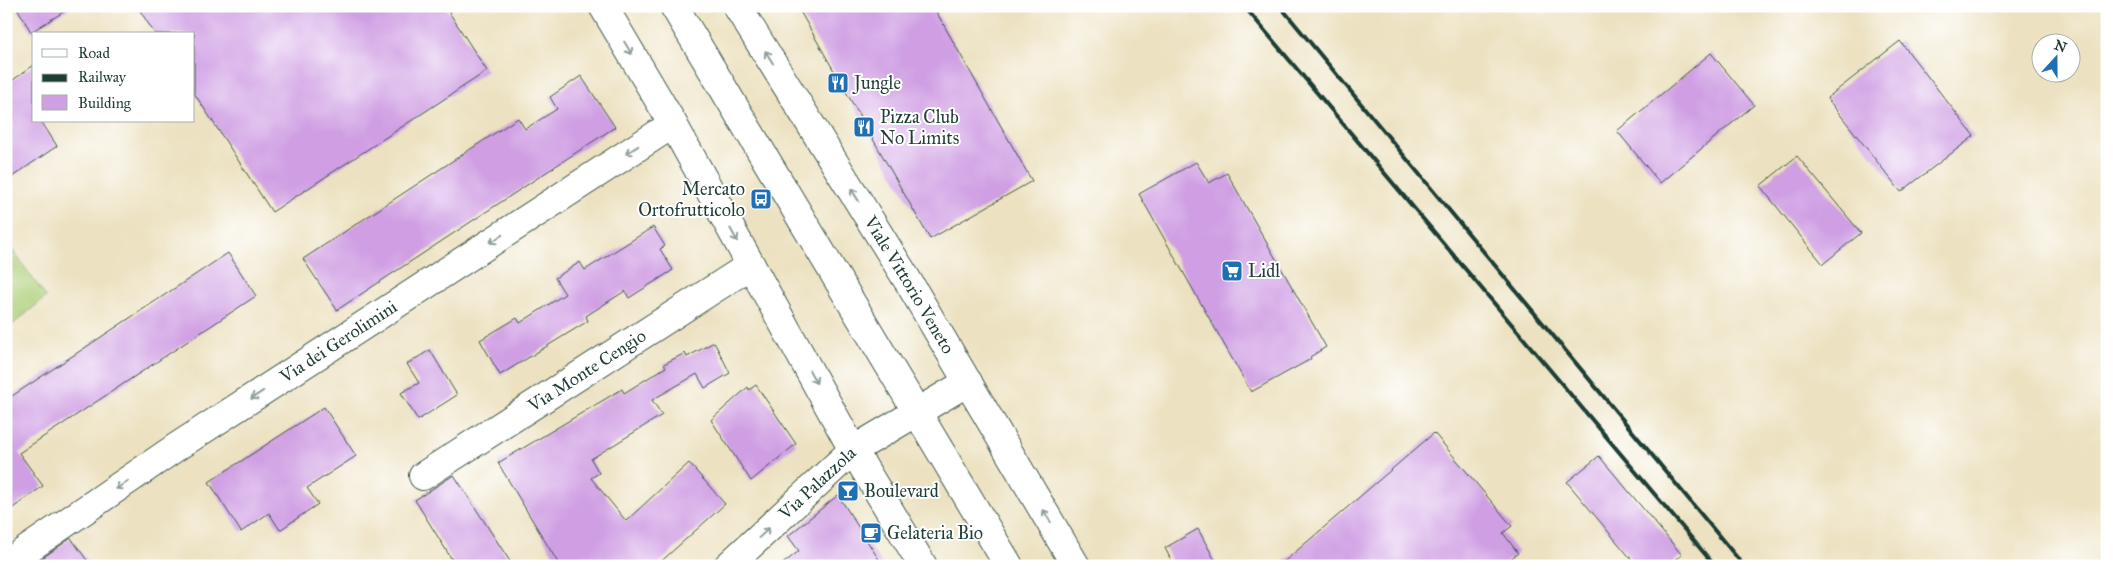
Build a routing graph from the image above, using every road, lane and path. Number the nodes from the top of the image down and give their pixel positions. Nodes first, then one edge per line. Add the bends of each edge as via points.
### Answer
1 (603, 6) edge
2 (674, 6) edge
3 (737, 6) edge
4 (673, 124) junction
5 (751, 265) junction
6 (968, 382) junction
7 (917, 412) junction
8 (853, 450) junction
9 (423, 476) dead end
10 (6, 564) edge
11 (728, 566) edge
12 (923, 566) edge
13 (1010, 566) edge
14 (1076, 566) edge

1 -> 4 street
2 - 7 street
6 -> 3 street, Viale Vittorio Veneto
4 -> 5 street
4 -> 10 street, Via dei Gerolimini via 184,442
5 -> 8 street
5 - 9 street, Via Monte Cengio
6 - 7 street, Via Palazzola
14 -> 6 street, Viale Vittorio Veneto
7 - 8 street, Via Palazzola
7 - 13 street
11 -> 8 street, Via Palazzola
8 - 12 street

